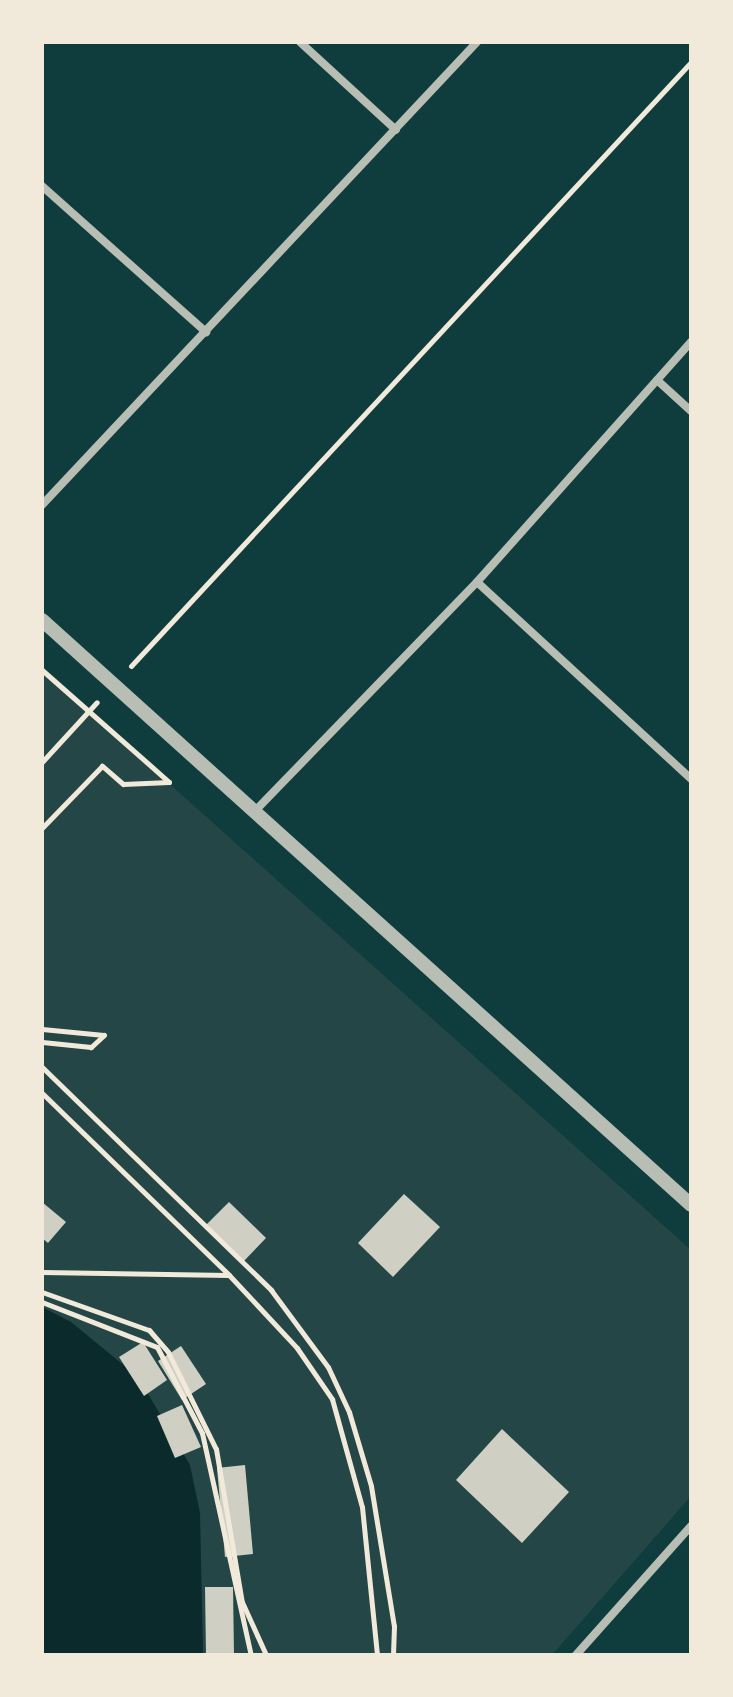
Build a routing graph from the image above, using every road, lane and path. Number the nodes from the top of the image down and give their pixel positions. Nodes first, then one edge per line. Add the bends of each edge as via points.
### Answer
1 (300, 42) edge
2 (477, 42) edge
3 (691, 62) edge
4 (396, 130) junction
5 (42, 186) edge
6 (206, 332) junction
7 (691, 342) edge
8 (657, 380) junction
9 (691, 411) edge
10 (42, 505) edge
11 (477, 582) junction
12 (42, 620) edge
13 (42, 670) edge
14 (113, 686) junction
15 (42, 762) edge
16 (691, 779) edge
17 (255, 811) junction
18 (42, 828) edge
19 (42, 1029) edge
20 (42, 1042) edge
21 (42, 1067) edge
22 (42, 1093) edge
23 (691, 1205) edge
24 (42, 1272) edge
25 (229, 1275) junction
26 (42, 1292) edge
27 (42, 1302) edge
28 (691, 1526) edge
29 (251, 1655) edge
30 (266, 1655) edge
31 (377, 1655) edge
32 (393, 1655) edge
33 (576, 1655) edge

1 - 4 street
2 - 4 street
3 - 14 path
4 - 6 street
5 - 6 street
6 - 10 street
7 - 8 street
8 - 9 street
8 - 11 street
11 - 16 street
11 - 17 street
12 - 14 street
13 - 18 path via 169,782 123,784 102,766
14 - 15 path
14 - 17 street
17 - 23 street
19 - 20 path via 104,1035 91,1047
21 - 32 path via 271,1290 321,1356 349,1412 371,1486 394,1626
22 - 25 path
24 - 25 path
25 - 31 path via 297,1348 332,1399 362,1507
26 - 30 path via 149,1330 168,1352 216,1449 242,1602
27 - 29 path via 157,1347 202,1433
28 - 33 street

